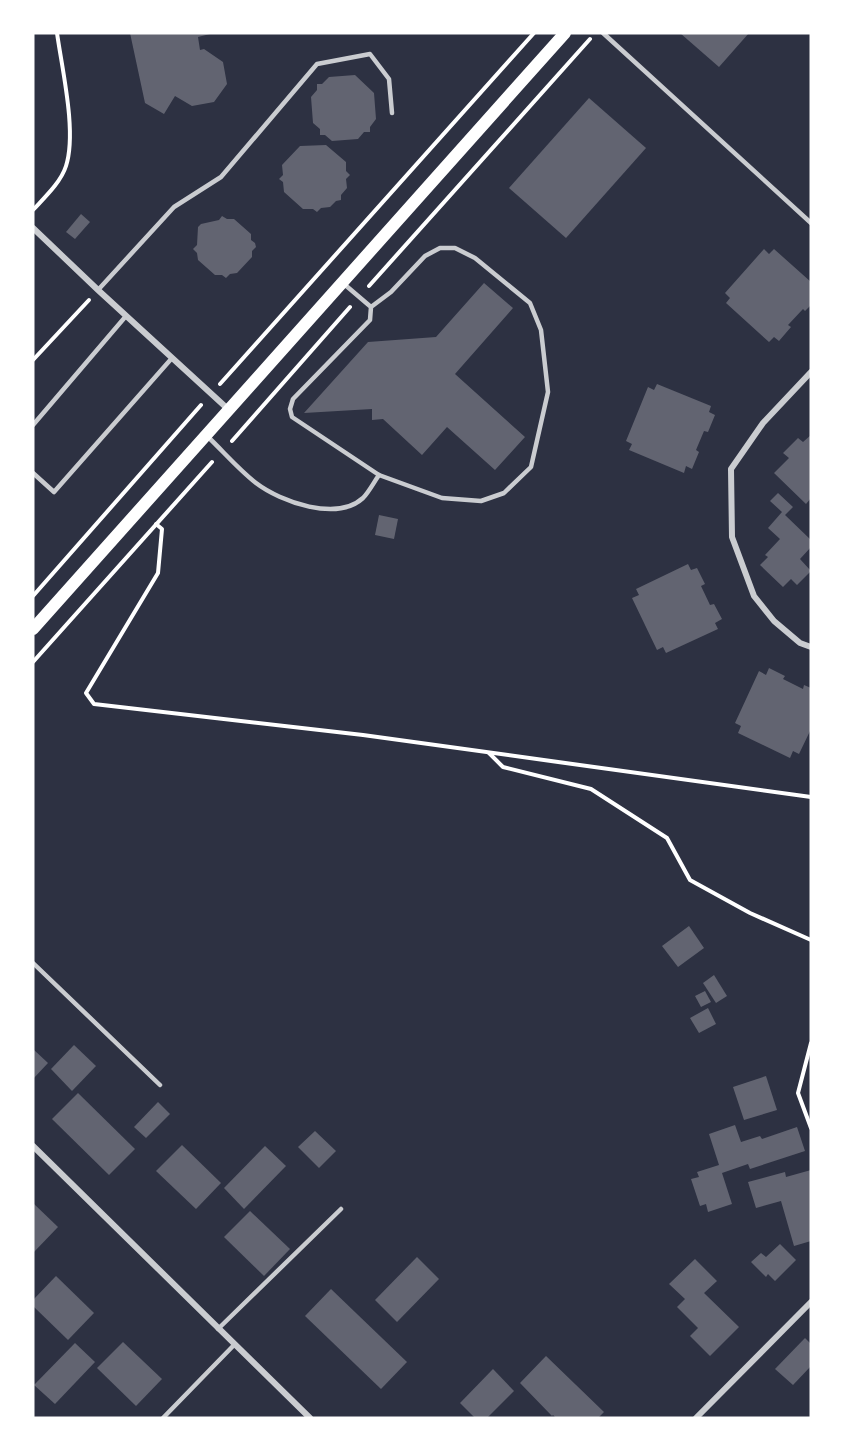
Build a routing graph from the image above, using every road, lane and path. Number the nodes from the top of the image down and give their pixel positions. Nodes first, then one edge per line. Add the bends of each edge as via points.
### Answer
1 (57, 33) edge
2 (534, 33) edge
3 (565, 33) edge
4 (595, 33) edge
5 (603, 33) edge
6 (392, 113) dead end
7 (33, 210) edge
8 (811, 223) edge
9 (33, 228) edge
10 (342, 282) junction
11 (98, 290) junction
12 (359, 297) junction
13 (371, 307) junction
14 (126, 316) junction
15 (172, 358) junction
16 (33, 360) edge
17 (811, 372) edge
18 (212, 393) junction
19 (229, 410) junction
20 (33, 424) edge
21 (206, 435) junction
22 (223, 450) junction
23 (33, 473) edge
24 (379, 475) junction
25 (156, 524) junction
26 (33, 596) edge
27 (33, 629) edge
28 (811, 647) edge
29 (33, 662) edge
30 (488, 752) junction
31 (811, 797) edge
32 (811, 940) edge
33 (33, 963) edge
34 (811, 1043) edge
35 (160, 1085) dead end
36 (811, 1128) edge
37 (33, 1146) edge
38 (340, 1209) dead end
39 (811, 1302) edge
40 (218, 1329) junction
41 (234, 1345) junction
42 (163, 1418) edge
43 (310, 1418) edge
44 (696, 1418) edge

1 - 7 path via 71,141 66,168
2 - 18 path
3 - 10 main road
4 - 12 path
5 - 8 lane
6 - 11 lane via 389,79 370,54 317,64 221,177 174,207
9 - 11 street
10 - 12 lane
10 - 19 main road
11 - 14 street
11 - 16 path
12 - 13 lane
12 - 22 path
13 - 24 lane via 370,320 293,399 290,409 292,417
13 - 24 lane via 392,292 425,256 440,248 455,248 475,258 530,303 541,330 548,392 531,466 504,493 482,501 442,498
14 - 15 street
14 - 20 lane
15 - 18 street
15 - 23 lane via 54,492
17 - 28 street via 763,423 730,468 732,537 754,596 774,621 800,643
18 - 19 street
18 - 26 path
19 - 21 main road
21 - 22 lane
21 - 27 main road
22 - 24 lane via 257,483 314,509 344,508 363,498
22 - 25 path
25 - 29 path
25 - 30 path via 162,530 158,573 86,693 94,704
30 - 31 path
30 - 32 path via 503,767 591,789 667,838 690,880
33 - 35 lane
34 - 36 path via 798,1093
37 - 40 street
38 - 40 lane
39 - 44 street
40 - 41 street
41 - 42 lane
41 - 43 street

